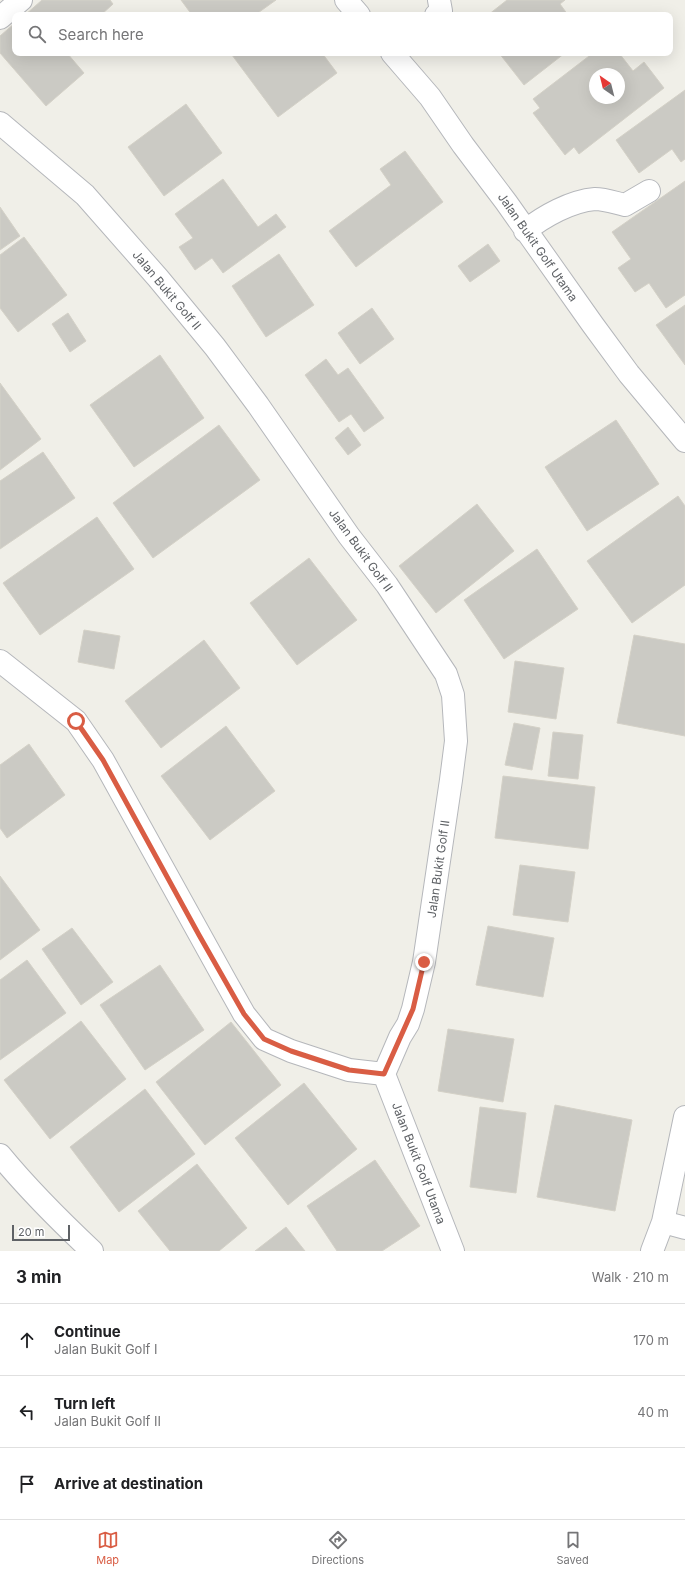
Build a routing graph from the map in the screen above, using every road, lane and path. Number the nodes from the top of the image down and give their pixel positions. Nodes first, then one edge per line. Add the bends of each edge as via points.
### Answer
1 (20, 0) edge
2 (346, 0) edge
3 (439, 0) edge
4 (356, 12) edge
5 (440, 12) edge
6 (0, 18) edge
7 (396, 56) edge
8 (0, 123) edge
9 (649, 191) dead end
10 (525, 231) junction
11 (685, 441) edge
12 (0, 660) edge
13 (384, 1074) junction
14 (684, 1125) edge
15 (0, 1155) edge
16 (663, 1222) junction
17 (685, 1228) edge
18 (92, 1251) edge
19 (453, 1251) edge
20 (652, 1251) edge

1 - 6 street
2 - 4 street
3 - 5 street
7 - 10 street, Jalan Bukit Golf Utama via 430,97
8 - 13 street, Jalan Bukit Golf II via 85,195 215,348 387,585 446,674 453,695 456,741 424,962 413,1009
9 - 10 street via 626,205 596,199 575,203 538,221
10 - 11 street, Jalan Bukit Golf Utama via 629,374
12 - 13 street via 76,721 103,760 244,1014 264,1039 291,1051 349,1070
13 - 19 street, Jalan Bukit Golf Utama
14 - 16 street
15 - 18 street via 18,1177
16 - 17 street
16 - 20 street

